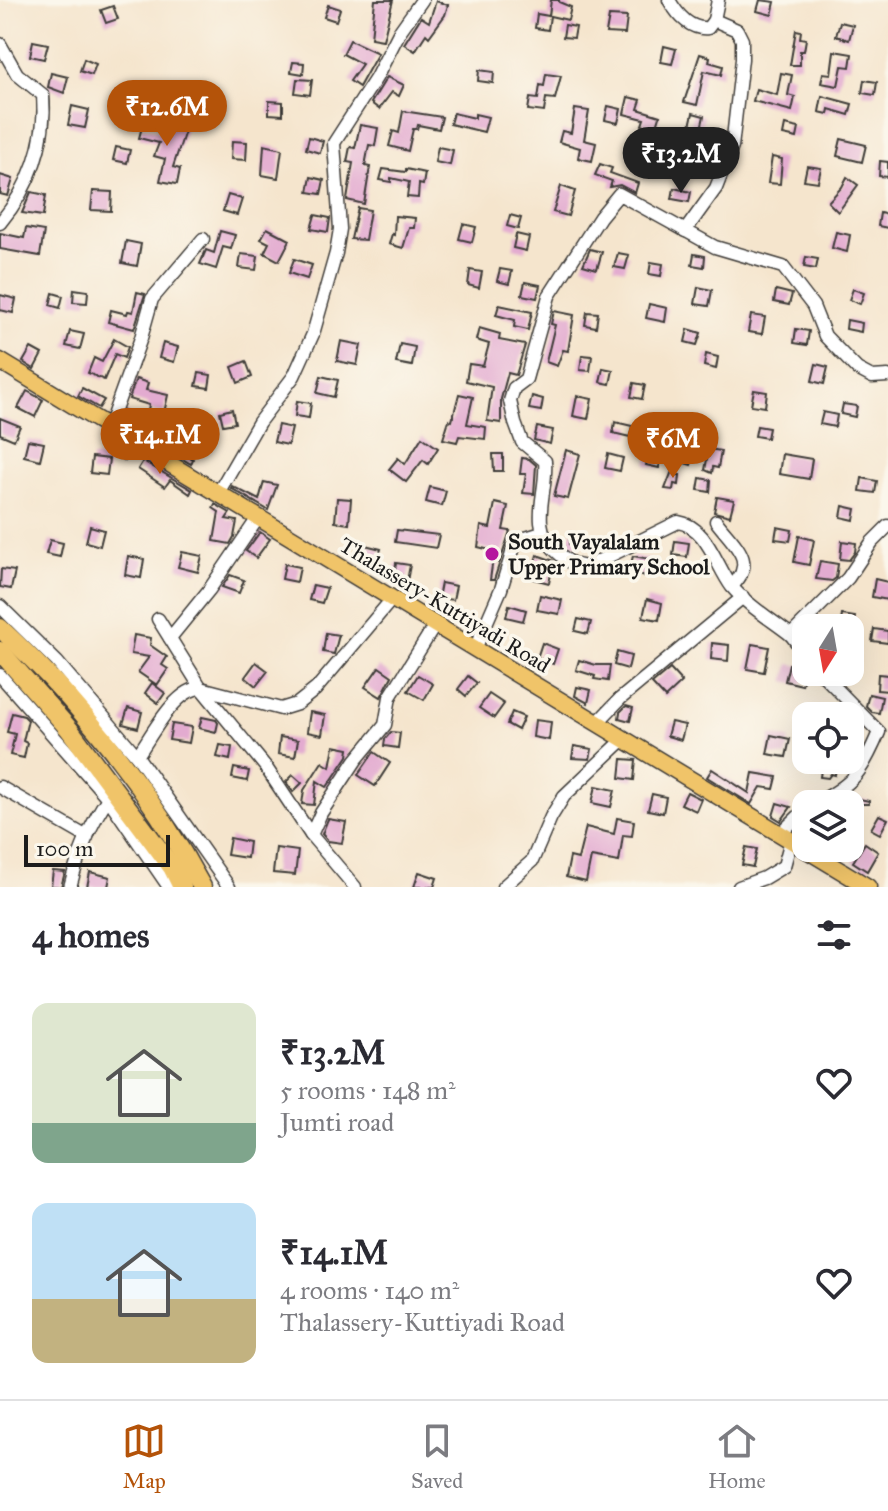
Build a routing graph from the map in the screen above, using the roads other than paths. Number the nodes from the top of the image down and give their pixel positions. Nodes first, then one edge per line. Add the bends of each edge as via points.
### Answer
1 (422, 0) edge
2 (669, 0) edge
3 (718, 0) edge
4 (714, 20) junction
5 (0, 44) edge
6 (0, 223) edge
7 (685, 231) junction
8 (203, 239) dead end
9 (0, 361) edge
10 (888, 376) edge
11 (109, 427) junction
12 (218, 493) junction
13 (258, 518) junction
14 (716, 521) dead end
15 (888, 526) edge
16 (542, 533) junction
17 (732, 586) junction
18 (743, 597) junction
19 (392, 599) junction
20 (0, 606) edge
21 (158, 619) dead end
22 (435, 625) junction
23 (0, 628) edge
24 (791, 635) joint
25 (170, 638) junction
26 (475, 649) junction
27 (0, 651) edge
28 (0, 675) edge
29 (834, 686) edge
30 (201, 688) junction
31 (597, 723) junction
32 (624, 739) junction
33 (137, 756) junction
34 (0, 787) edge
35 (838, 790) edge
36 (108, 798) junction
37 (792, 829) edge
38 (311, 835) junction
39 (87, 837) junction
40 (786, 837) junction
41 (70, 887) edge
42 (169, 887) edge
43 (182, 887) edge
44 (202, 887) edge
45 (229, 887) edge
46 (355, 887) edge
47 (503, 887) edge
48 (739, 887) edge
49 (868, 887) edge

1 - 12 street via 334,143 340,229 313,334 294,376 259,422
2 - 4 street via 678,16 701,29
3 - 4 street
4 - 7 street via 737,30 742,40 732,147 716,188
5 - 6 street via 17,74 43,95 45,116 34,166 18,201
7 - 10 street via 715,247 783,267 813,306 825,336 846,358 872,377
7 - 16 street via 619,194 549,296 526,379 514,388 510,401 522,442 545,461
8 - 11 street via 152,299
9 - 11 main road, Thalassery-Kuttiyadi Road
11 - 12 main road, Thalassery-Kuttiyadi Road
12 - 13 main road, Thalassery-Kuttiyadi Road
13 - 19 main road, Thalassery-Kuttiyadi Road
13 - 25 street
14 - 17 street via 746,565
15 - 24 street via 848,578
16 - 17 street via 571,565 587,567 678,522 689,523
16 - 26 street via 519,540 514,547
17 - 18 street
18 - 24 street
18 - 31 street
19 - 22 main road, Thalassery-Kuttiyadi Road
19 - 30 street via 316,689 297,704 281,709
20 - 33 street via 57,662
21 - 25 street
22 - 26 main road, Thalassery-Kuttiyadi Road
22 - 38 street via 390,697 385,725 356,760
23 - 44 highway via 86,717 181,847
25 - 30 street
26 - 31 main road, Thalassery-Kuttiyadi Road
27 - 43 highway via 69,729
28 - 36 street
29 - 35 street via 879,732 867,761
30 - 33 street via 179,696
30 - 38 street via 265,766
31 - 32 main road, Thalassery-Kuttiyadi Road
32 - 40 main road, Thalassery-Kuttiyadi Road
32 - 47 street via 564,796 532,861
33 - 45 street
34 - 39 street
36 - 39 street
36 - 42 street
37 - 40 street
38 - 46 street
39 - 41 street
40 - 48 street via 784,866
40 - 49 main road, Thalassery-Kuttiyadi Road

